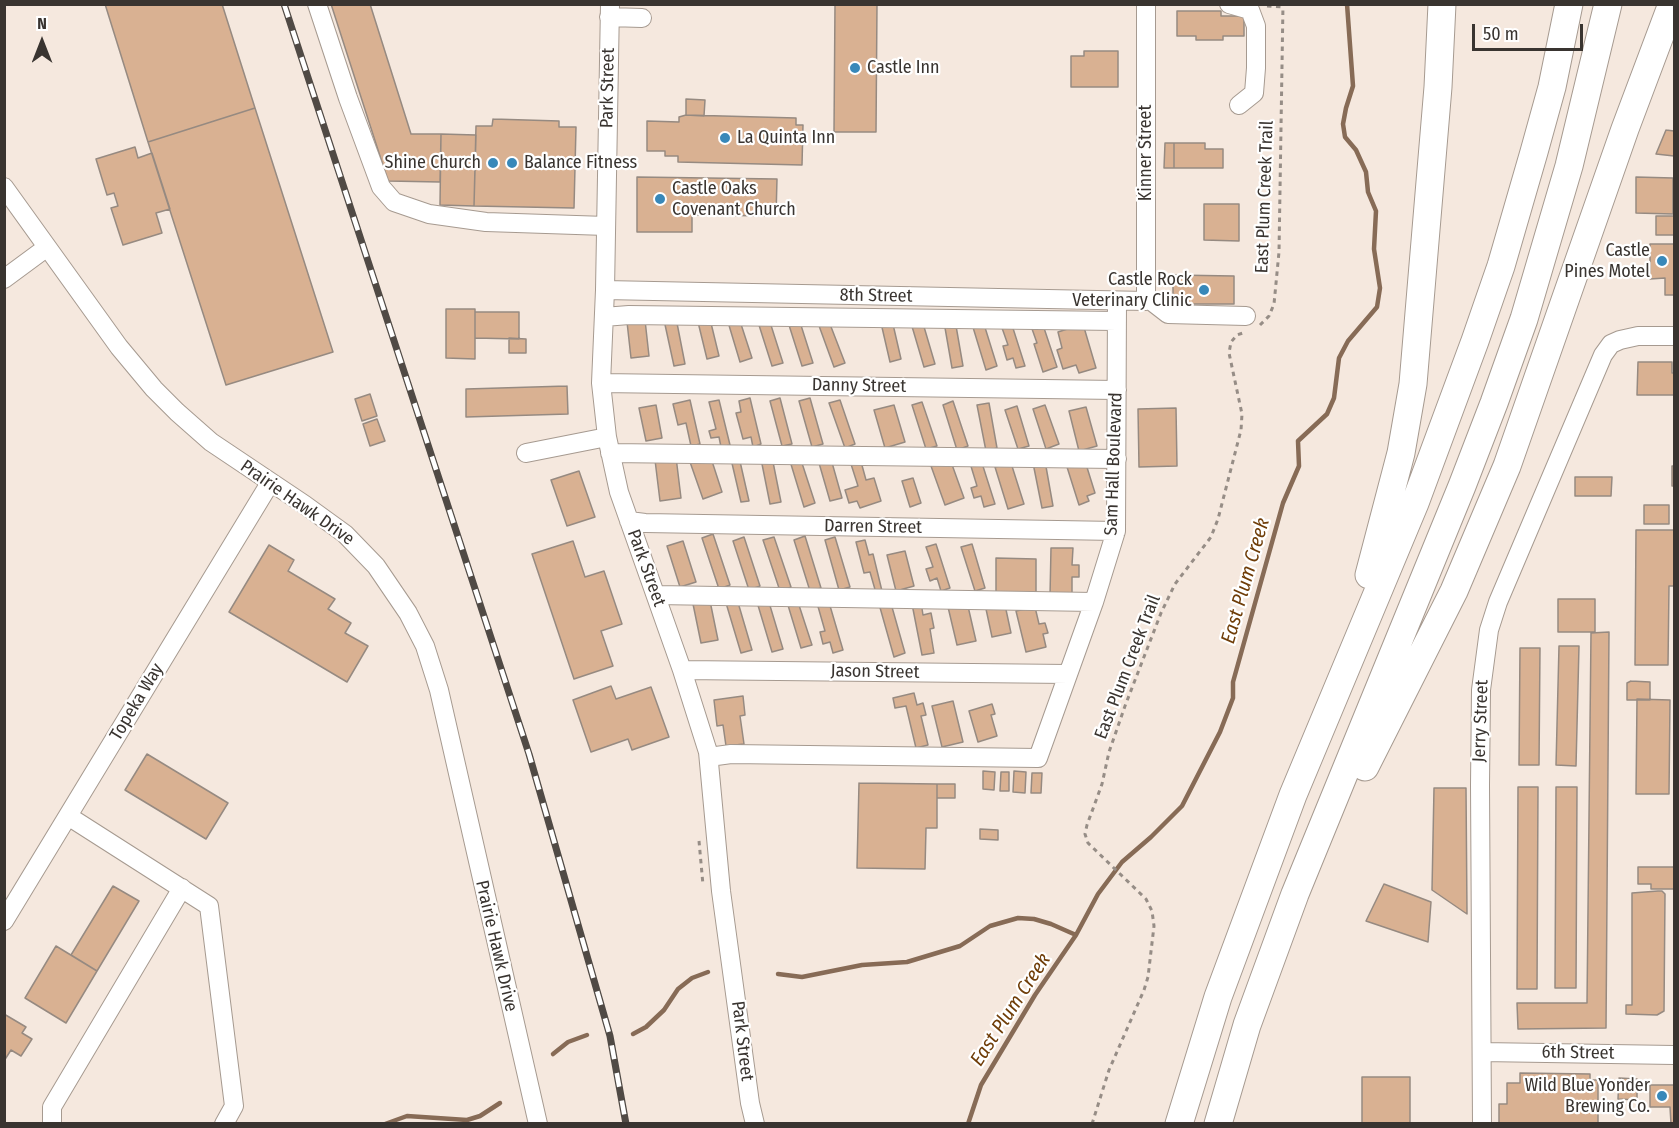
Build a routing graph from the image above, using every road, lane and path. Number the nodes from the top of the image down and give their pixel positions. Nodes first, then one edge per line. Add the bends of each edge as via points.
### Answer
1 (317, 4) edge
2 (1146, 4) edge
3 (1229, 4) edge
4 (1261, 4) edge
5 (1442, 4) edge
6 (1569, 4) edge
7 (1608, 4) edge
8 (1672, 4) edge
9 (1283, 6) edge
10 (609, 11) edge
11 (642, 18) dead end
12 (1674, 34) edge
13 (1649, 63) junction
14 (1239, 105) dead end
15 (4, 187) edge
16 (606, 226) junction
17 (46, 248) junction
18 (4, 279) edge
19 (605, 290) junction
20 (1146, 299) junction
21 (1117, 301) junction
22 (604, 317) junction
23 (1117, 321) junction
24 (1251, 324) junction
25 (1674, 336) edge
26 (601, 383) junction
27 (1117, 390) junction
28 (608, 445) junction
29 (526, 453) dead end
30 (1117, 459) junction
31 (270, 483) junction
32 (629, 521) junction
33 (1116, 531) junction
34 (656, 595) junction
35 (1094, 602) junction
36 (682, 670) junction
37 (1068, 674) junction
38 (1318, 736) junction
39 (709, 757) junction
40 (68, 816) junction
41 (699, 841) dead end
42 (182, 888) junction
43 (703, 888) dead end
44 (1295, 894) junction
45 (4, 921) edge
46 (1482, 1052) junction
47 (1674, 1056) edge
48 (52, 1124) edge
49 (224, 1124) edge
50 (538, 1124) edge
51 (755, 1124) edge
52 (1092, 1124) edge
53 (1179, 1124) edge
54 (1218, 1124) edge
55 (1482, 1124) edge

1 - 16 street via 381,187 394,202 429,214 477,221
2 - 20 street, Kinner Street
3 - 14 street via 1250,9 1256,26 1254,93
4 - 9 path
5 - 38 highway via 1425,256 1408,419 1376,552
6 - 38 highway via 1552,87 1501,266 1415,503
7 - 44 highway via 1566,176 1524,319 1462,486
8 - 13 highway
9 - 24 path, East Plum Creek Trail via 1279,252 1274,304 1269,316
10 - 11 street
10 - 16 street, Park Street
12 - 13 highway
13 - 44 highway via 1507,466 1481,529 1392,714
15 - 17 street, Prairie Hawk Drive
16 - 19 street, Park Street
17 - 18 street
17 - 31 street, Prairie Hawk Drive via 154,389 198,432
19 - 21 street, 8th Street
19 - 22 street, Park Street
20 - 21 street, 8th Street
20 - 24 street via 1168,314
21 - 23 street, Sam Hall Boulevard
22 - 23 street
22 - 26 street, Park Street
23 - 27 street, Sam Hall Boulevard
24 - 52 path, East Plum Creek Trail via 1231,342 1229,353 1241,422 1218,519 1211,537 1186,569 1161,614 1129,696 1085,834 1088,843 1146,899 1152,911 1154,938 1148,977 1109,1070
25 - 46 street, Jerry Street via 1620,340 1603,355 1498,602 1485,648 1480,785
26 - 27 street, Danny Street
26 - 28 street, Park Street
27 - 30 street, Sam Hall Boulevard
28 - 29 street
28 - 30 street
28 - 32 street, Park Street
30 - 33 street, Sam Hall Boulevard
31 - 40 street, Topeka Way
31 - 50 street, Prairie Hawk Drive via 361,550 389,583 425,646 446,717
32 - 33 street, Darren Street
32 - 34 street, Park Street
33 - 35 street, Sam Hall Boulevard
34 - 35 street
34 - 36 street, Park Street
35 - 37 street, Sam Hall Boulevard
36 - 37 street, Jason Street
36 - 39 street, Park Street
37 - 39 street, Sam Hall Boulevard via 1038,758 731,753
38 - 53 highway via 1218,997
39 - 51 street, Park Street via 721,891
40 - 42 street
40 - 45 street, Topeka Way
41 - 43 path
42 - 48 street via 52,1107
42 - 49 street via 209,906 234,1106
44 - 54 highway via 1247,1025
46 - 47 street, 6th Street
46 - 55 street, Jerry Street

